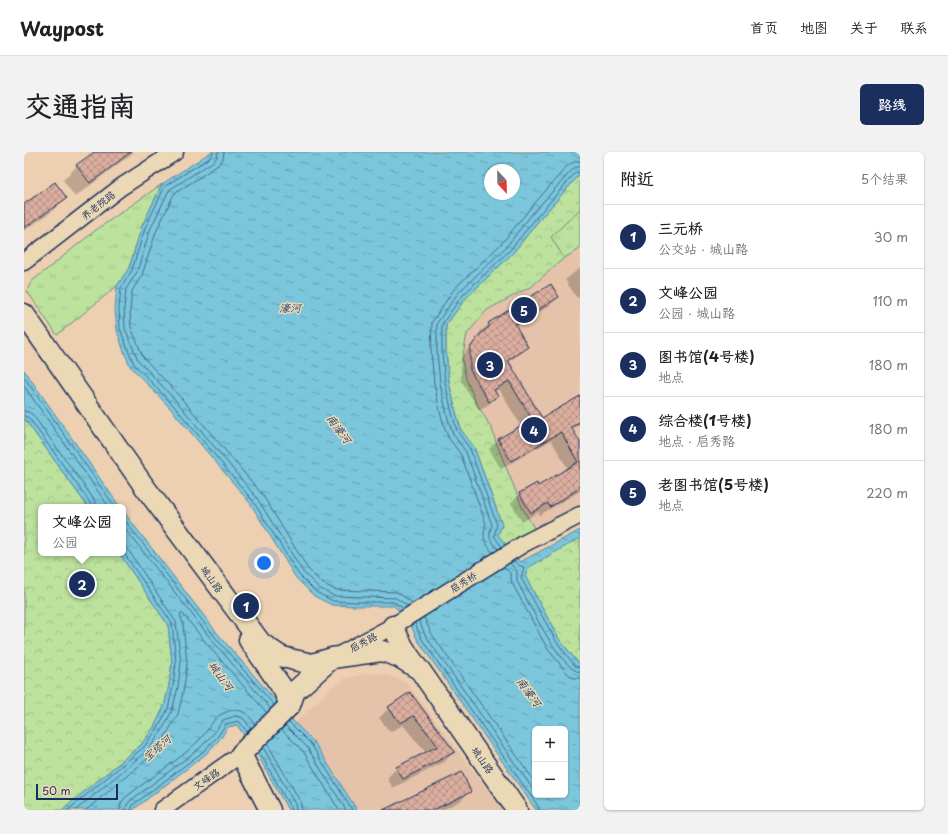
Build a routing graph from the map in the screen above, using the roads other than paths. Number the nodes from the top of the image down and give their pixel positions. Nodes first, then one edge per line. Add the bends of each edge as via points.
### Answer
1 (175, 152) edge
2 (24, 262) edge
3 (24, 314) edge
4 (24, 332) edge
5 (580, 515) edge
6 (397, 623) junction
7 (332, 658) junction
8 (420, 670) junction
9 (288, 707) junction
10 (245, 750) junction
11 (162, 810) edge
12 (270, 810) edge
13 (517, 810) edge

1 - 2 street, 养老院路 via 122,187
3 - 7 main road, 城山路 via 144,486 261,643 280,656 312,664
4 - 9 main road, 城山路 via 134,494 253,646 283,689
5 - 6 street, 启秀桥 via 525,543
6 - 7 street, 启秀路
6 - 8 main road via 401,644
7 - 8 main road, 城山路 via 382,651 399,657
7 - 9 main road via 295,691
8 - 13 main road, 城山路
9 - 10 main road
10 - 11 street, 文峰路
10 - 12 main road

